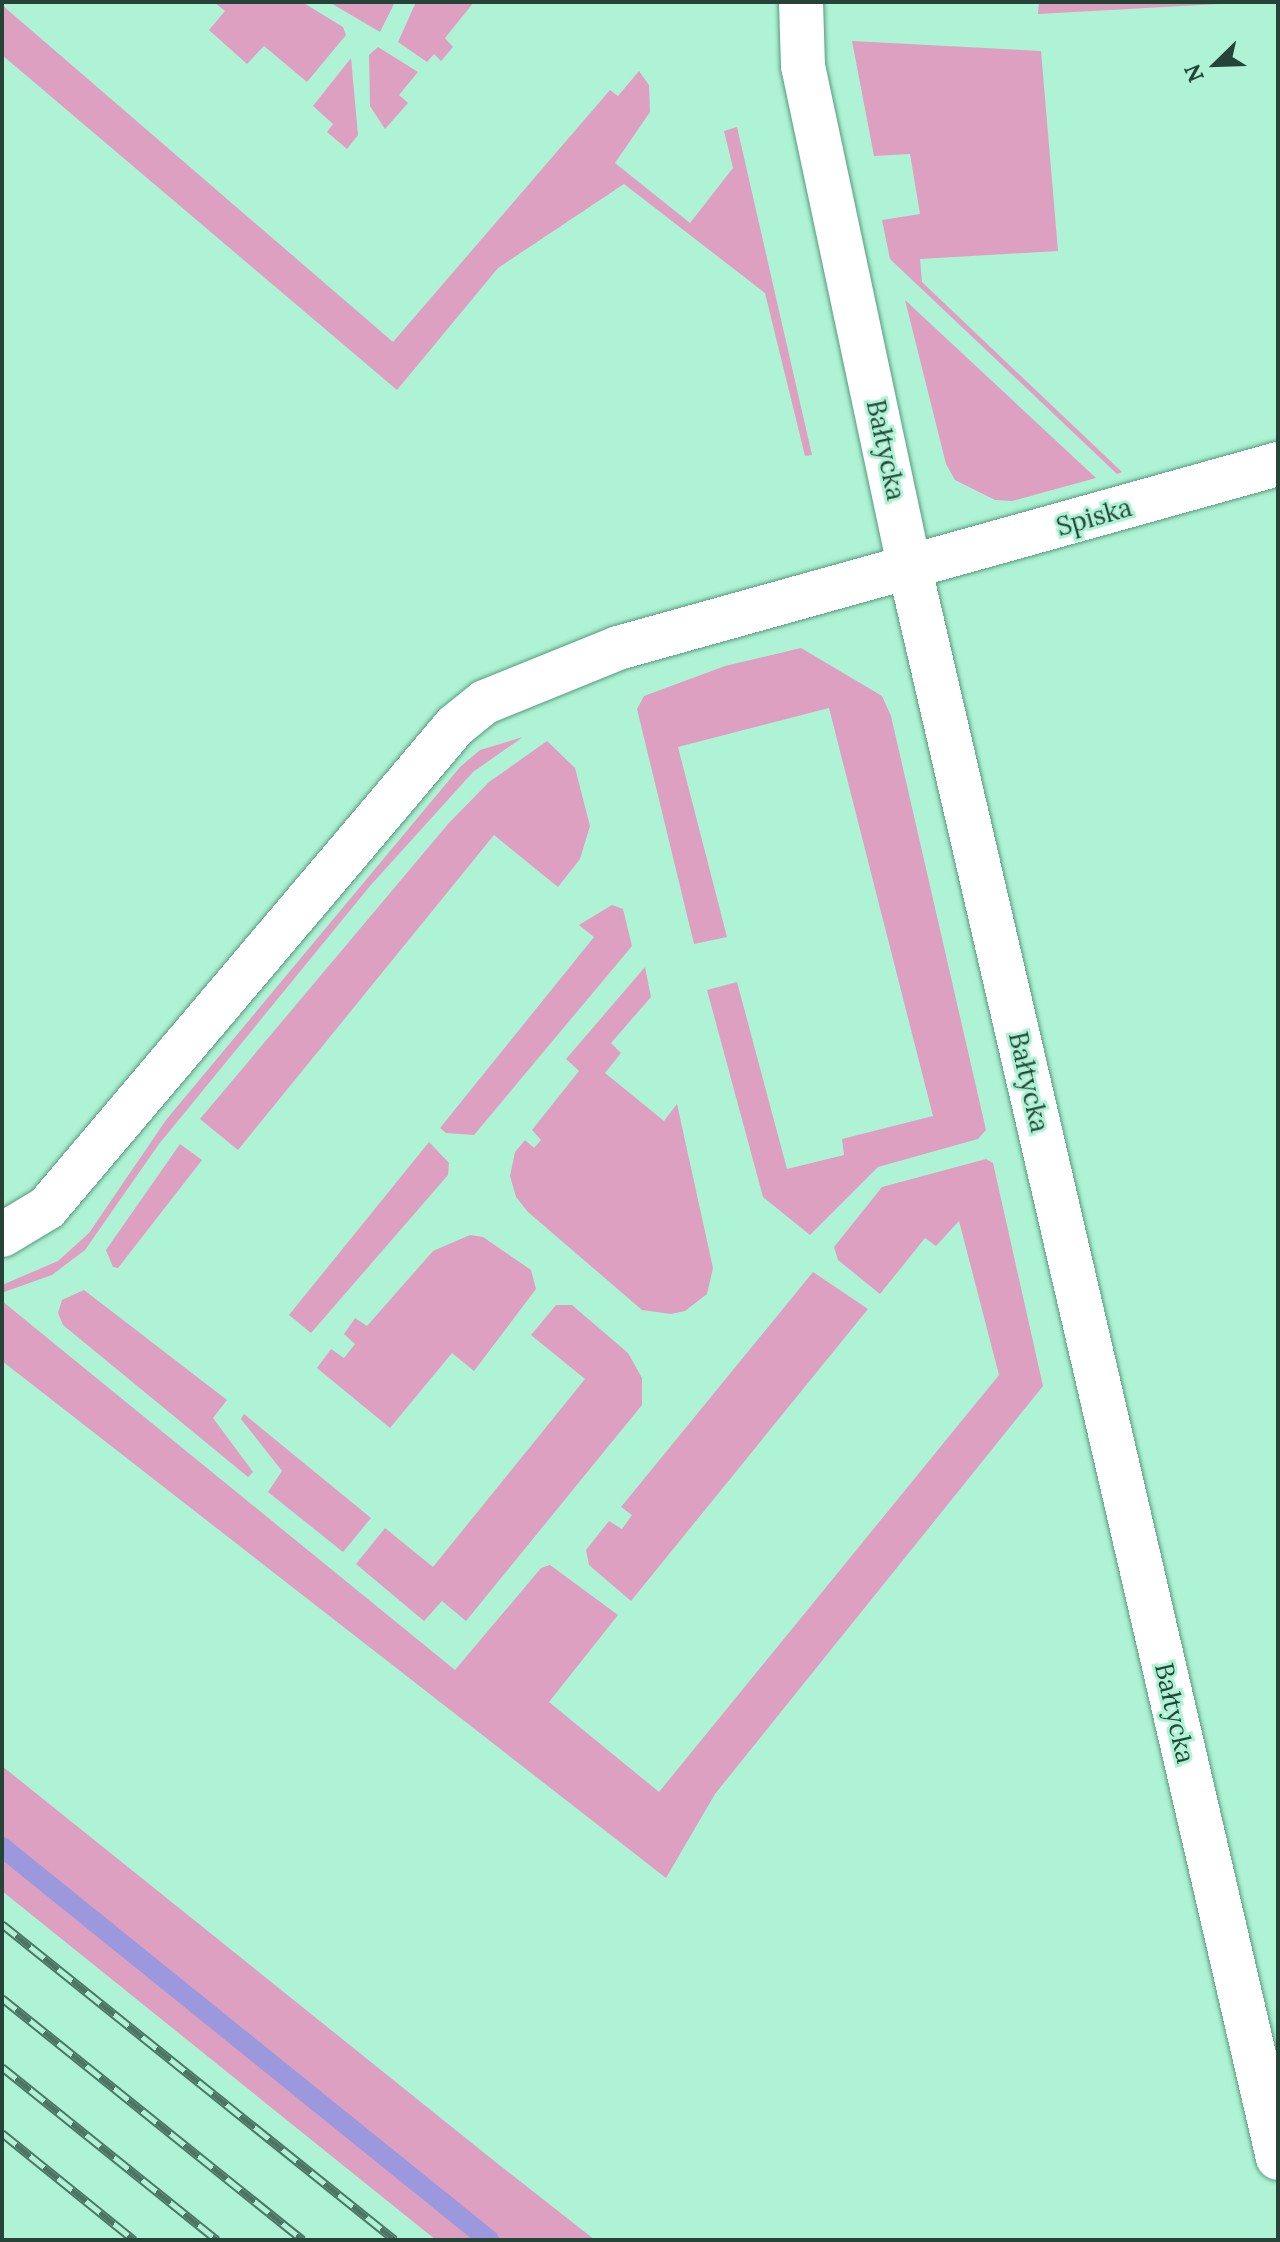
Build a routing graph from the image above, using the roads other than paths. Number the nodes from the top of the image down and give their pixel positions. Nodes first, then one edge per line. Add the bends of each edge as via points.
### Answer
1 (801, 2) edge
2 (1278, 464) edge
3 (909, 565) junction
4 (2, 1235) edge
5 (1278, 2158) edge

1 - 3 street, Bałtycka via 803,66
2 - 3 street, Spiska
3 - 4 street, Spiska via 578,661 485,702 455,726 47,1208
3 - 5 street, Bałtycka

